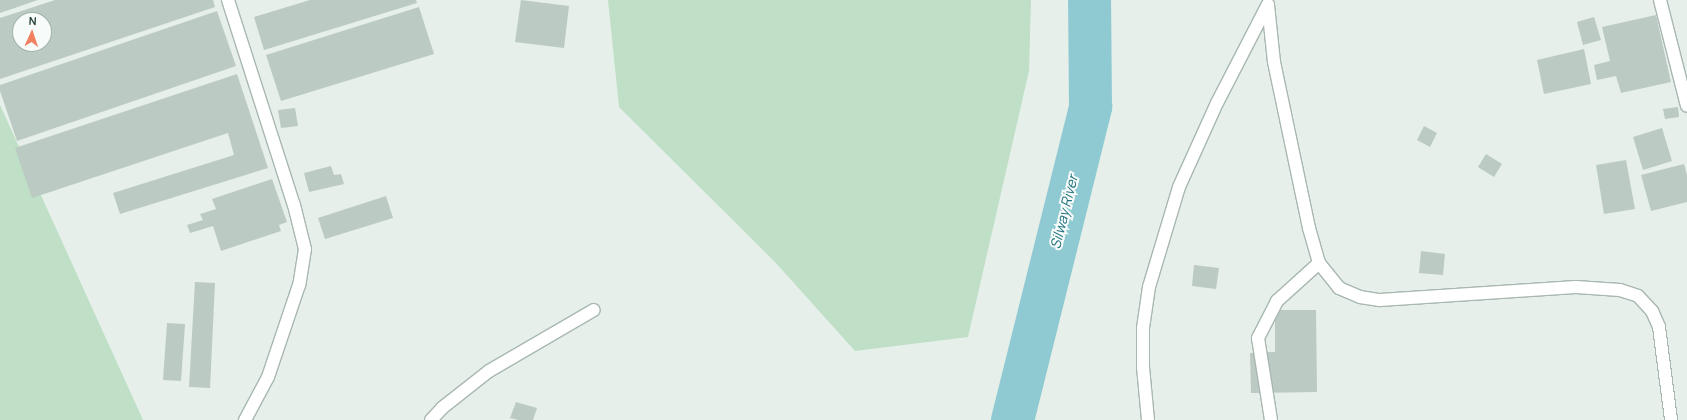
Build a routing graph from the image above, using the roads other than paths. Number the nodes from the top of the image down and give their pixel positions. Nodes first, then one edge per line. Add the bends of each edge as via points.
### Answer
1 (228, 0) edge
2 (1660, 0) edge
3 (1270, 2) edge
4 (1687, 106) edge
5 (1319, 264) junction
6 (594, 310) dead end
7 (245, 420) edge
8 (431, 420) edge
9 (1148, 420) edge
10 (1271, 420) edge
11 (1671, 420) edge

1 - 7 street via 294,205 305,249 299,285 268,377
2 - 4 street
3 - 5 street via 1274,62 1287,130
3 - 9 street via 1217,103 1179,187 1149,287 1143,328
5 - 10 street via 1277,301 1258,338
5 - 11 street via 1339,288 1360,298 1380,300 1576,287 1620,290 1638,296 1652,311 1659,327
6 - 8 street via 489,371 442,408

